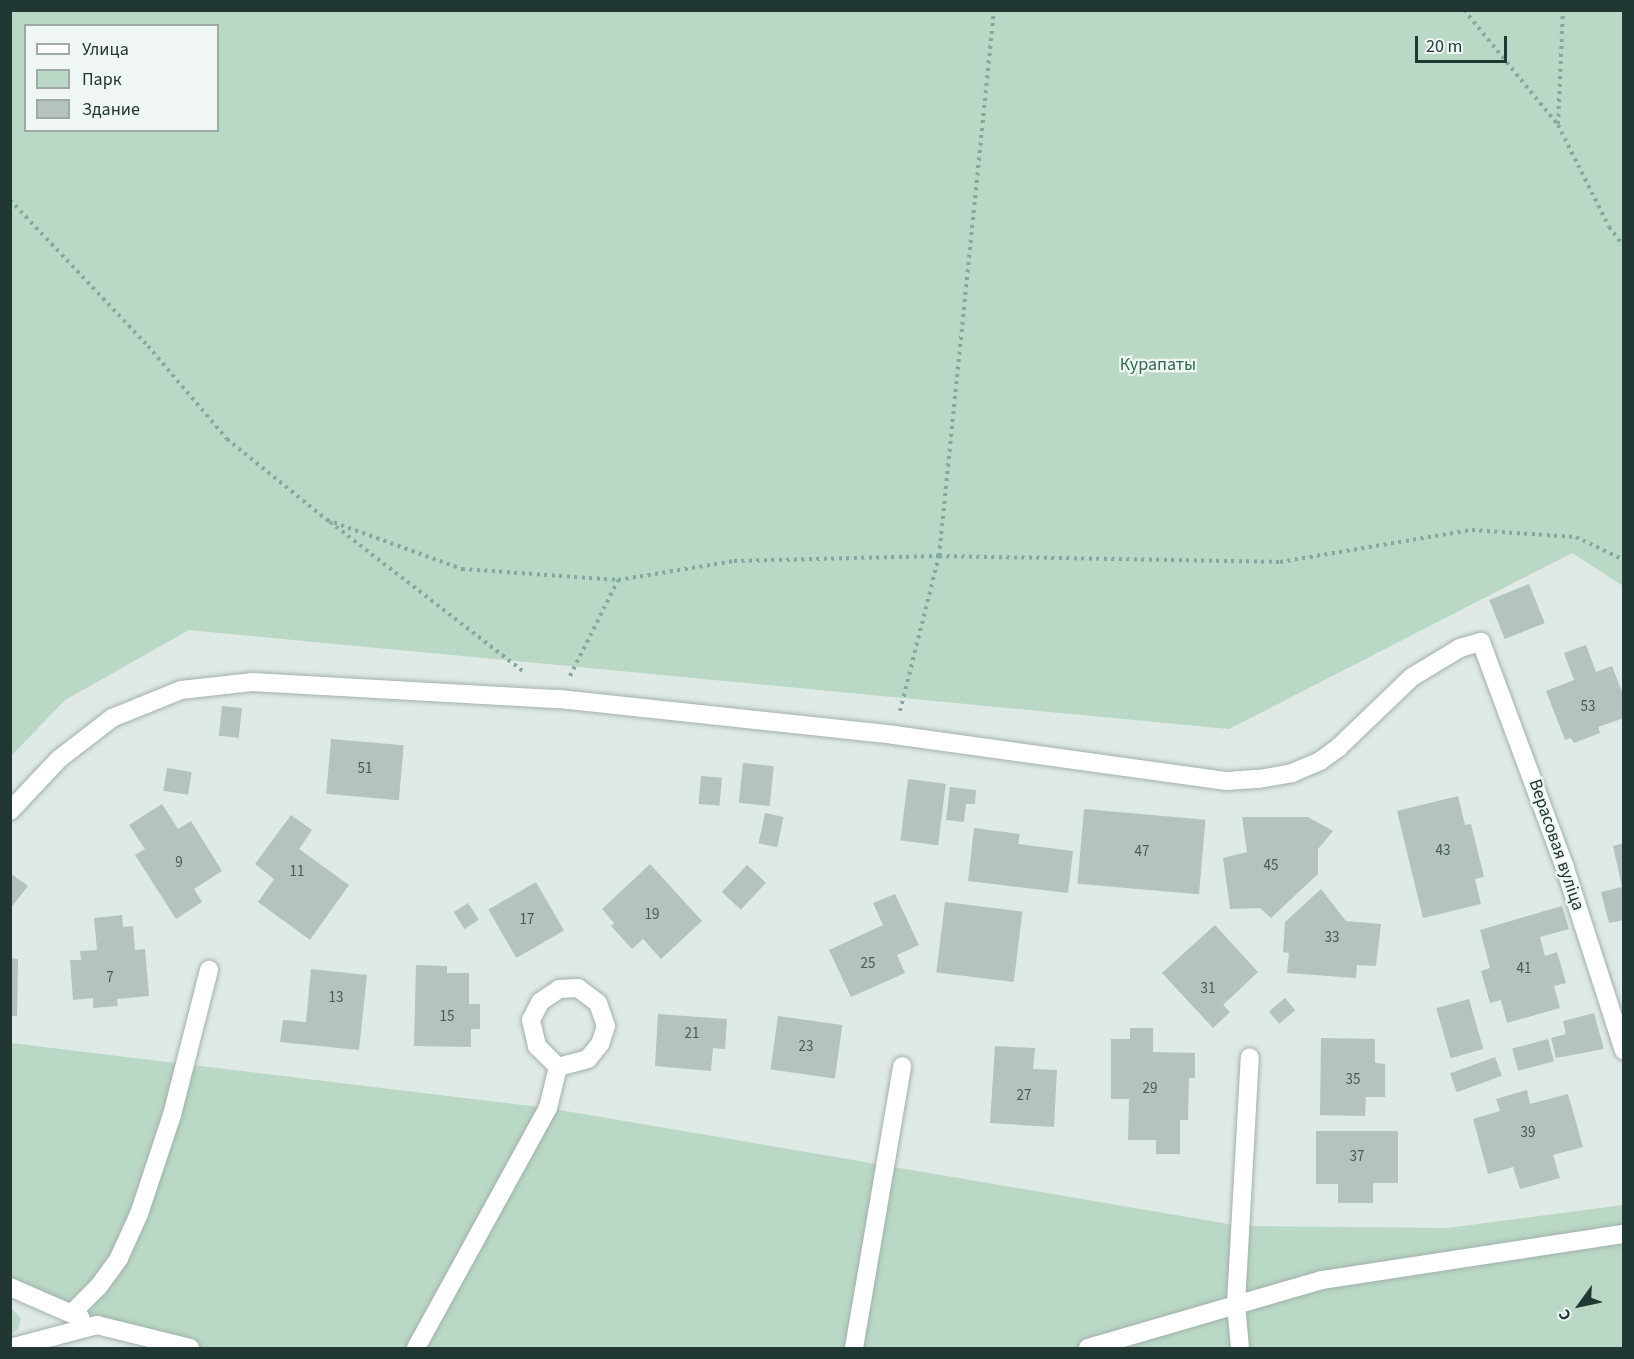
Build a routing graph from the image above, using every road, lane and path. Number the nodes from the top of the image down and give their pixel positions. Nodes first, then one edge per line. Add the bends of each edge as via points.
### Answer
1 (994, 10) edge
2 (1464, 10) edge
3 (1563, 10) edge
4 (1558, 125) junction
5 (10, 200) edge
6 (1623, 246) edge
7 (327, 520) junction
8 (939, 556) junction
9 (1623, 560) edge
10 (618, 580) junction
11 (559, 699) junction
12 (894, 735) junction
13 (10, 811) edge
14 (209, 970) dead end
15 (1623, 1051) edge
16 (1250, 1058) dead end
17 (902, 1066) dead end
18 (558, 1067) junction
19 (1623, 1234) edge
20 (10, 1287) edge
21 (1236, 1304) junction
22 (72, 1313) junction
23 (97, 1325) junction
24 (10, 1348) edge
25 (190, 1348) edge
26 (416, 1348) edge
27 (854, 1348) edge
28 (1088, 1348) edge
29 (1240, 1348) edge

1 - 8 path
2 - 4 path
3 - 4 path
4 - 6 path via 1609,227
5 - 7 path via 148,346 227,440
7 - 10 path via 462,568
7 - 11 path
8 - 9 path via 1280,562 1472,530 1576,537
8 - 10 path via 734,561
8 - 12 path
10 - 11 path
11 - 12 street
11 - 13 street via 252,682 180,690 146,701 87,735 35,782
12 - 15 street, Верасовая вуліца via 1227,781 1259,779 1292,773 1320,761 1412,677 1461,648 1481,642 1564,865
14 - 22 street via 172,1115 139,1214 119,1258
16 - 21 street
17 - 27 street
18 - 18 street via 537,1046 531,1020 540,1002 560,989 578,988 597,1003 606,1026 600,1044 588,1059
18 - 26 street via 548,1108
19 - 21 street via 1350,1275
20 - 22 street
21 - 28 street
21 - 29 street
22 - 23 street
23 - 24 street
23 - 25 street

